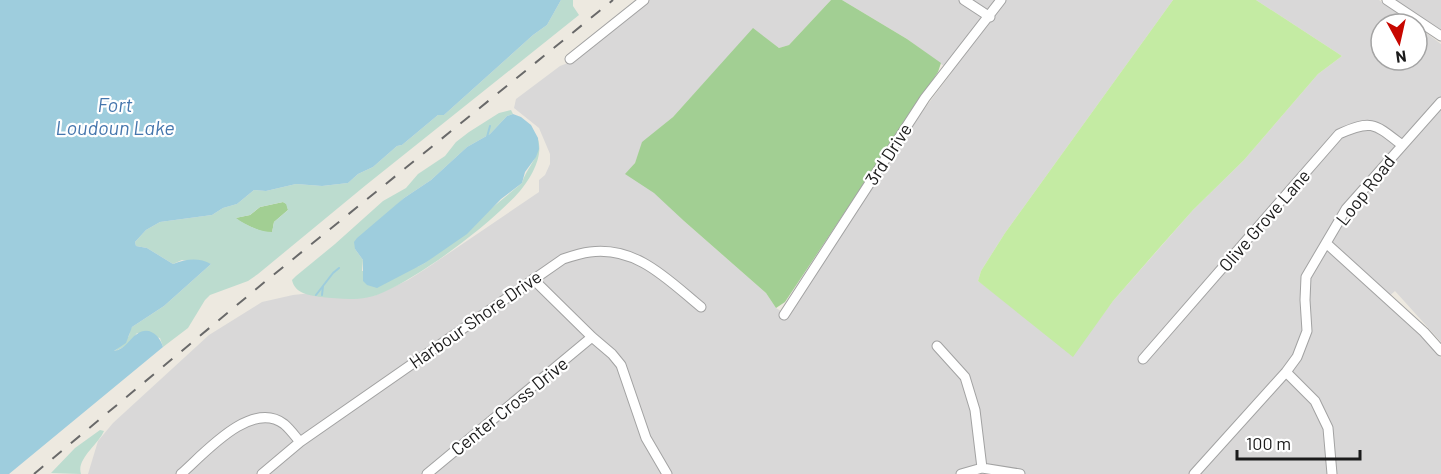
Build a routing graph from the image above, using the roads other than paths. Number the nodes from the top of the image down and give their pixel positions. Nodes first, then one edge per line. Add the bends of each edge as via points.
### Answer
1 (644, 0) edge
2 (964, 0) edge
3 (1001, 0) edge
4 (1387, 0) edge
5 (990, 17) junction
6 (1441, 36) edge
7 (570, 59) dead end
8 (1441, 102) edge
9 (1402, 145) junction
10 (1326, 243) junction
11 (533, 279) junction
12 (701, 307) dead end
13 (784, 315) dead end
14 (592, 338) junction
15 (937, 346) dead end
16 (1441, 351) edge
17 (1143, 359) dead end
18 (1286, 372) junction
19 (300, 442) junction
20 (982, 468) junction
21 (181, 474) edge
22 (262, 474) edge
23 (427, 474) edge
24 (667, 474) edge
25 (961, 474) edge
26 (1020, 474) edge
27 (1194, 474) edge
28 (1332, 474) edge

1 - 7 street
2 - 5 street
3 - 5 street, 3rd Drive
4 - 6 street
5 - 13 street, 3rd Drive via 925,98
8 - 9 street, Loop Road
9 - 10 street, Loop Road via 1346,209
9 - 17 street, Olive Grove Lane via 1376,125 1358,125 1339,134
10 - 16 street, Loop Road
10 - 18 street via 1306,277 1308,330
11 - 12 street, Harbour Shore Drive via 563,259 611,251 650,265
11 - 14 street
11 - 19 street, Harbour Shore Drive
14 - 23 street, Center Cross Drive
14 - 24 street via 621,365 646,438
15 - 20 street via 965,377 975,410
18 - 27 street
18 - 28 street via 1315,401 1328,428
19 - 21 street via 282,423 259,417 236,426
19 - 22 street, Harbour Shore Drive
20 - 25 street
20 - 26 street

